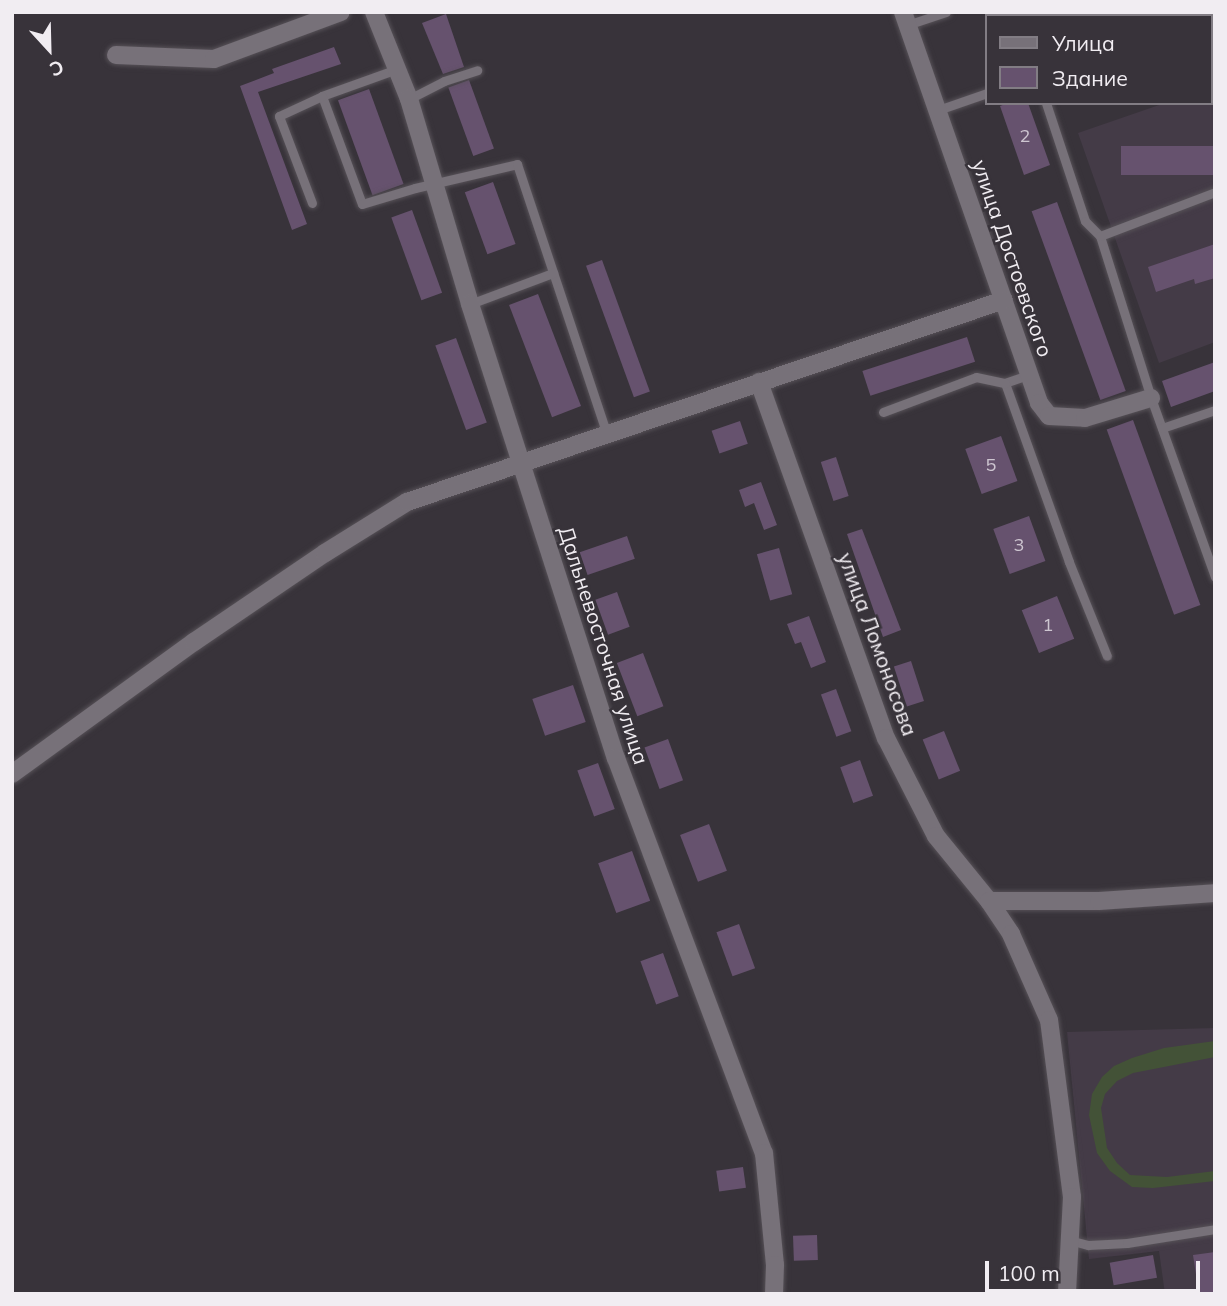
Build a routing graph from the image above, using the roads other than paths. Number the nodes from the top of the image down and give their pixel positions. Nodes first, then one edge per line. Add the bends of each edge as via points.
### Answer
1 (341, 12) edge
2 (374, 12) edge
3 (946, 12) edge
4 (905, 18) edge
5 (116, 55) dead end
6 (397, 69) junction
7 (477, 70) dead end
8 (986, 93) edge
9 (322, 96) junction
10 (409, 99) junction
11 (1047, 105) edge
12 (938, 110) junction
13 (434, 183) junction
14 (1215, 192) edge
15 (312, 203) dead end
16 (1100, 236) junction
17 (552, 273) junction
18 (1004, 300) junction
19 (470, 304) junction
20 (1028, 375) junction
21 (760, 383) junction
22 (1005, 383) junction
23 (1151, 398) junction
24 (1215, 410) edge
25 (883, 412) dead end
26 (1162, 428) junction
27 (606, 432) junction
28 (522, 462) junction
29 (1215, 577) edge
30 (1107, 656) dead end
31 (12, 774) edge
32 (1215, 893) edge
33 (989, 901) junction
34 (1215, 1228) edge
35 (1069, 1240) junction
36 (774, 1294) edge
37 (1067, 1294) edge

1 - 5 street via 214,59
2 - 6 street, Дальневосточная улица
3 - 4 lane
4 - 12 street, улица Достоевского
6 - 9 lane
6 - 10 street, Дальневосточная улица
7 - 10 lane
8 - 12 lane
9 - 13 lane via 362,204
9 - 15 lane via 279,116
10 - 13 street, Дальневосточная улица
11 - 16 lane via 1085,221
12 - 18 street, улица Достоевского
13 - 17 lane via 517,164
13 - 19 street, Дальневосточная улица
14 - 16 lane
16 - 23 lane
17 - 19 lane
17 - 27 lane
18 - 20 street, улица Достоевского
18 - 21 street
19 - 28 street, Дальневосточная улица
20 - 22 lane
20 - 23 street, улица Достоевского via 1049,416 1085,418
21 - 27 street
21 - 33 street, улица Ломоносова via 886,738 936,836
22 - 25 lane via 976,377
22 - 30 lane
23 - 26 lane
24 - 26 lane
26 - 29 lane
27 - 28 street
28 - 31 street via 407,502 194,642
28 - 36 street, Дальневосточная улица via 616,758 764,1153
32 - 33 street via 1099,901
33 - 35 street, улица Ломоносова via 1011,934 1049,1020 1072,1197
34 - 35 lane via 1127,1243 1088,1245
35 - 37 street, улица Ломоносова

